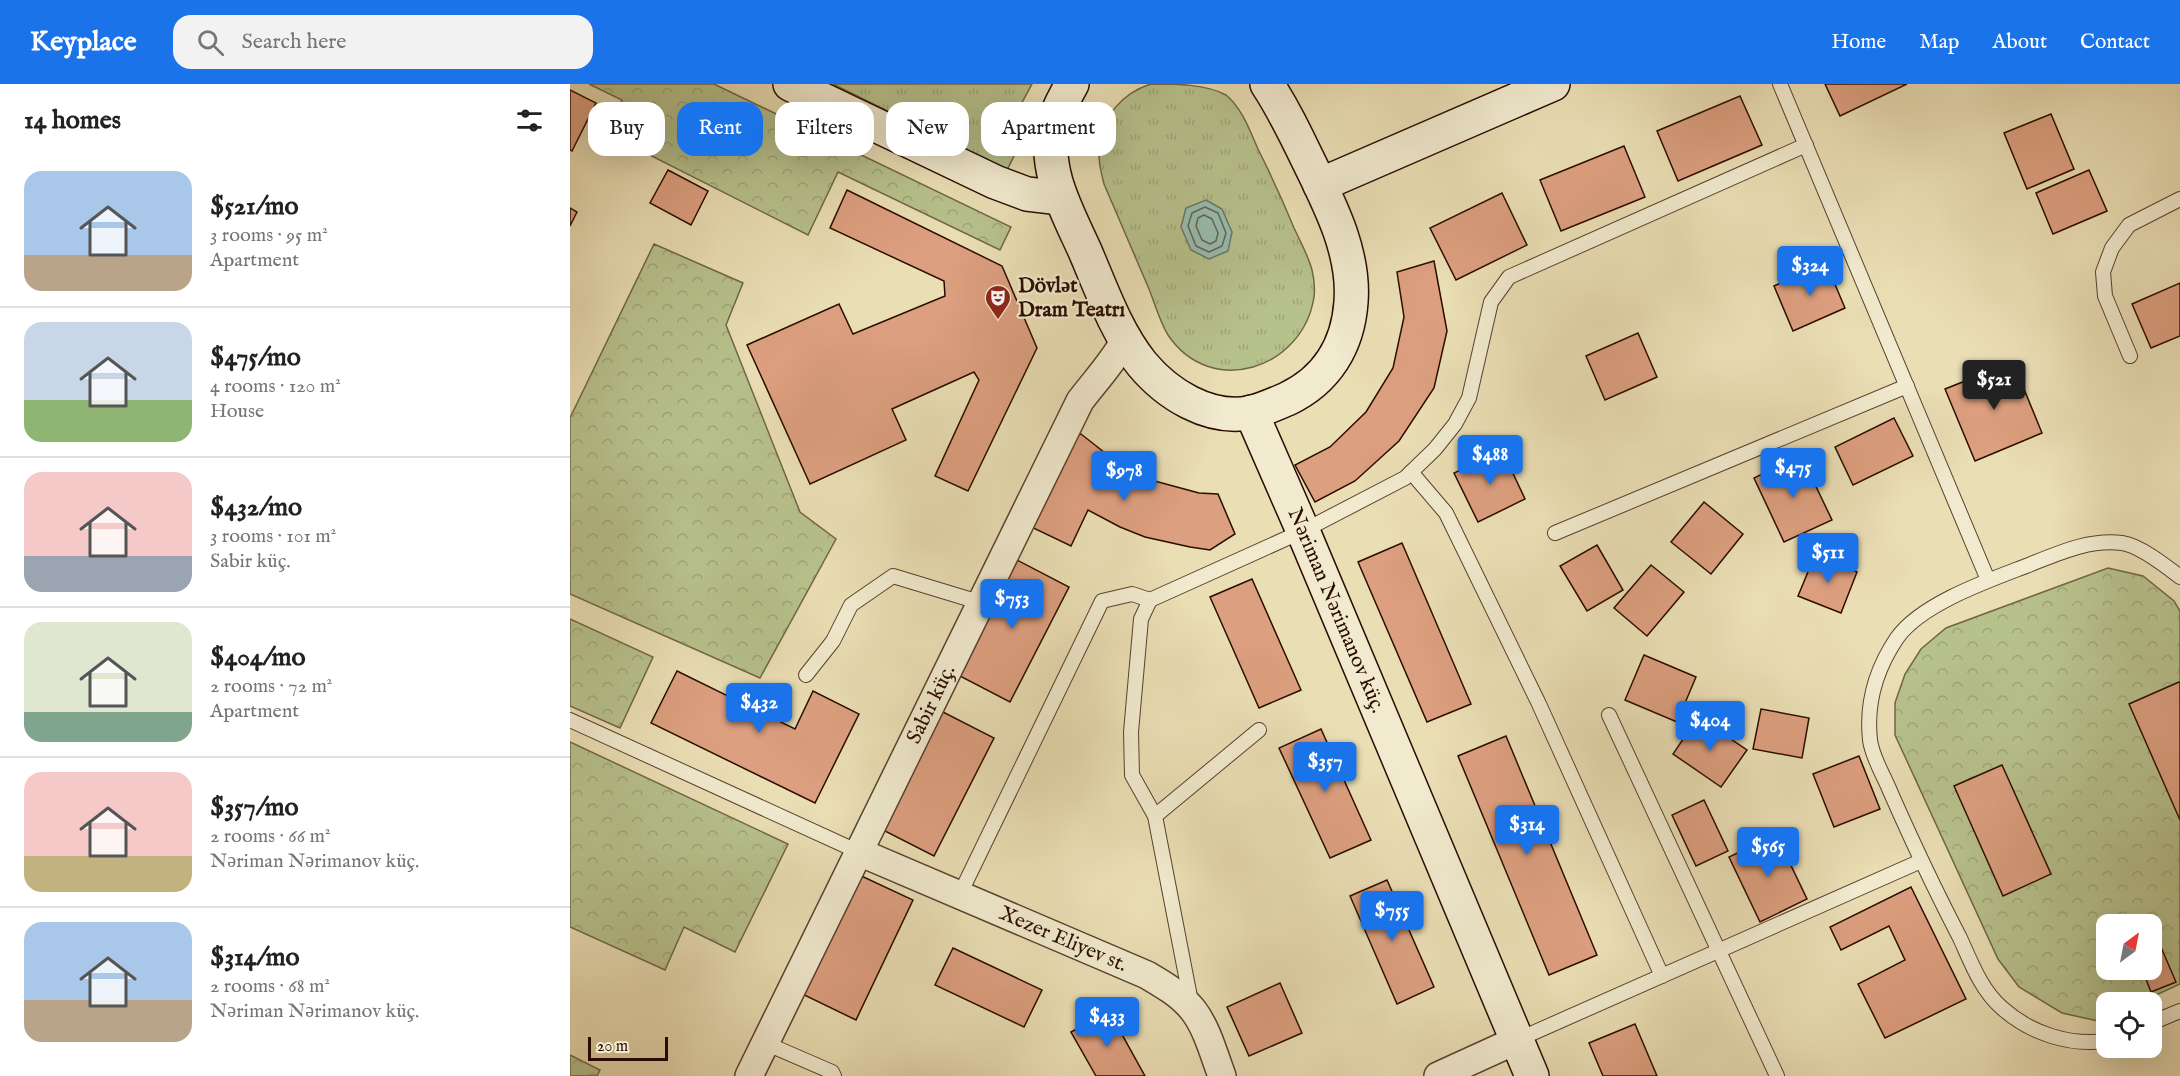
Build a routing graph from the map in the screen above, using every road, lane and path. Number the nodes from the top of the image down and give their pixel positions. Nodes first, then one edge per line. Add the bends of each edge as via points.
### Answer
1 (790, 84) edge
2 (1072, 84) edge
3 (1267, 84) edge
4 (1553, 84) edge
5 (1780, 84) edge
6 (1806, 145) junction
7 (1320, 185) junction
8 (1061, 198) junction
9 (2180, 198) edge
10 (1125, 340) junction
11 (2130, 356) dead end
12 (1907, 386) junction
13 (1251, 412) junction
14 (1411, 472) junction
15 (1304, 531) junction
16 (1555, 533) dead end
17 (2180, 576) edge
18 (1988, 580) junction
19 (1150, 600) junction
20 (982, 603) junction
21 (806, 675) dead end
22 (1609, 715) dead end
23 (570, 720) edge
24 (1259, 729) dead end
25 (1155, 816) junction
26 (859, 852) junction
27 (1921, 861) junction
28 (960, 894) junction
29 (1718, 951) junction
30 (1662, 976) junction
31 (1193, 1010) junction
32 (2180, 1011) edge
33 (2162, 1018) edge
34 (1517, 1041) junction
35 (765, 1043) junction
36 (2096, 1043) edge
37 (749, 1076) edge
38 (834, 1076) edge
39 (1222, 1076) edge
40 (1438, 1076) edge
41 (1532, 1076) edge
42 (1777, 1076) edge

1 - 8 street via 995,182 1028,194
2 - 8 street via 1053,127 1053,172
3 - 7 street
4 - 7 street
5 - 6 lane
6 - 12 lane
6 - 14 lane via 1509,277 1491,302 1469,398 1455,424
7 - 13 street via 1344,243 1350,274 1348,322 1340,348 1306,390
8 - 10 street
9 - 11 lane via 2129,225 2112,248 2103,272 2105,296
10 - 13 street via 1156,378 1191,404 1229,413
10 - 20 street, Sabir küç. via 1114,360 1080,401
12 - 16 lane
12 - 18 lane
13 - 15 street, Nəriman Nərimanov küç.
14 - 15 lane
14 - 30 lane via 1446,513 1539,704
15 - 19 lane
15 - 34 street, Nəriman Nərimanov küç.
17 - 18 lane via 2123,543 2083,544
18 - 27 lane via 1922,613 1898,636 1879,669 1868,708 1870,744
19 - 25 lane via 1141,619 1131,732 1132,775
19 - 28 lane via 1132,594 1102,601
20 - 21 lane via 893,576 851,605 833,640
20 - 26 street, Sabir küç.
22 - 29 lane
23 - 26 lane
24 - 25 lane
25 - 31 lane
26 - 28 street, Xezer Eliyev st.
26 - 35 street, Sabir küç.
27 - 29 lane
27 - 36 lane via 1983,985 2001,1007 2051,1037
28 - 31 street, Xezer Eliyev st. via 1147,975
29 - 30 lane
29 - 42 lane
30 - 34 lane
31 - 39 street, Xezer Eliyev st.
32 - 33 lane
34 - 40 street
34 - 41 street, Nəriman Nərimanov küç.
35 - 37 street, Sabir küç.
35 - 38 lane

